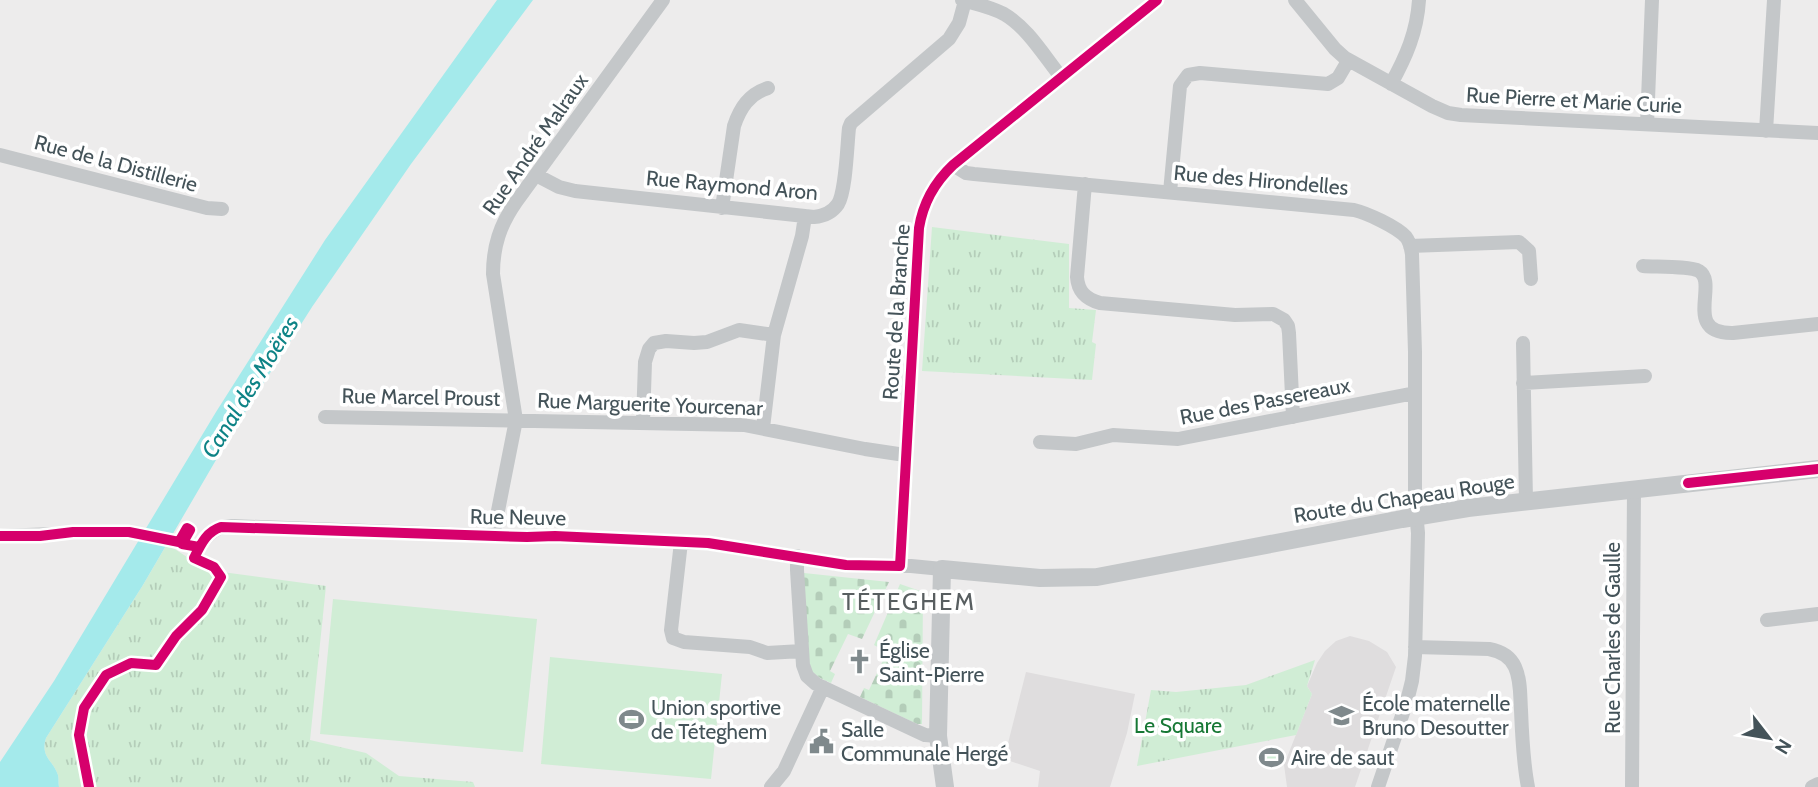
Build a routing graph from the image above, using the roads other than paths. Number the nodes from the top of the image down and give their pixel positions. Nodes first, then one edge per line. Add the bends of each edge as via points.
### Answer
1 (663, 0) edge
2 (1157, 0) edge
3 (1296, 0) edge
4 (1419, 0) edge
5 (1652, 0) edge
6 (1774, 0) edge
7 (963, 1) edge
8 (1349, 61) junction
9 (1062, 77) junction
10 (1391, 84) junction
11 (768, 88) dead end
12 (1647, 124) junction
13 (1766, 131) junction
14 (1818, 133) edge
15 (0, 155) edge
16 (953, 165) junction
17 (536, 175) junction
18 (1085, 184) junction
19 (1170, 192) junction
20 (722, 208) junction
21 (222, 209) dead end
22 (805, 216) junction
23 (1410, 246) junction
24 (1643, 266) dead end
25 (1531, 279) dead end
26 (1818, 324) edge
27 (774, 335) junction
28 (1523, 343) dead end
29 (1645, 376) dead end
30 (1524, 383) junction
31 (1415, 393) junction
32 (325, 417) dead end
33 (1293, 417) junction
34 (516, 419) junction
35 (643, 422) junction
36 (763, 428) junction
37 (1040, 442) dead end
38 (905, 455) junction
39 (1818, 469) edge
40 (1634, 489) junction
41 (1526, 501) junction
42 (1416, 517) junction
43 (52, 534) dead end
44 (0, 536) edge
45 (493, 536) junction
46 (681, 542) junction
47 (797, 556) junction
48 (194, 558) dead end
49 (900, 566) junction
50 (942, 569) junction
51 (1818, 614) edge
52 (1767, 620) dead end
53 (1415, 647) junction
54 (802, 651) junction
55 (823, 687) junction
56 (938, 736) junction
57 (1818, 785) edge
58 (771, 787) edge
59 (945, 787) edge
60 (1378, 787) edge
61 (1528, 787) edge
62 (1632, 787) edge
63 (1812, 787) edge

1 - 17 street, Rue André Malraux
2 - 9 street, Route de la Branche
3 - 8 street, Rue Pierre et Marie Curie
4 - 10 street via 1414,35
5 - 12 street
6 - 13 street
7 - 9 street via 996,10 1014,21
7 - 22 street, Rue Raymond Aron via 959,23 949,39 851,123 836,206 823,216
8 - 10 street, Rue Pierre et Marie Curie
8 - 19 street via 1328,84 1188,75 1180,86
9 - 16 street, Route de la Branche
10 - 12 street, Rue Pierre et Marie Curie via 1457,115
11 - 20 street via 748,99 736,119
12 - 13 street, Rue Pierre et Marie Curie
13 - 14 street, Rue Pierre et Marie Curie
15 - 21 street, Rue de la Distillerie
16 - 18 street, Rue des Hirondelles via 970,174
16 - 38 street, Route de la Branche via 933,189 920,223
17 - 20 street, Rue Raymond Aron via 570,191
17 - 34 street, Rue André Malraux via 502,225 494,254 494,281
18 - 19 street, Rue des Hirondelles
18 - 33 street via 1077,277 1082,293 1100,303 1279,316 1289,333
19 - 23 street, Rue des Hirondelles via 1357,210 1399,231
20 - 22 street, Rue Raymond Aron
22 - 27 street
23 - 25 street via 1519,242 1529,251
23 - 31 street
24 - 26 street via 1701,272 1706,281 1705,317 1720,332
27 - 35 street via 739,330 707,342 654,344 645,362
27 - 36 street
28 - 30 street
29 - 30 street
30 - 41 street
31 - 33 street, Rue des Passereaux
31 - 42 street
32 - 34 street, Rue Marcel Proust
33 - 37 street, Rue des Passereaux via 1178,439 1113,435 1076,444
34 - 35 street, Rue Marguerite Yourcenar
34 - 45 street, Rue André Malraux
35 - 36 street, Rue Marguerite Yourcenar
36 - 38 street, Rue Marguerite Yourcenar
38 - 49 street, Route de la Branche
39 - 40 street, Route du Chapeau Rouge
40 - 41 street, Route du Chapeau Rouge
40 - 62 street, Rue Charles de Gaulle
41 - 42 street, Route du Chapeau Rouge
42 - 50 street, Route du Chapeau Rouge via 1104,576 1058,578
42 - 53 street
43 - 44 street
45 - 46 street, Rue Neuve
45 - 48 street, Rue Neuve via 226,526 209,533
46 - 47 street, Rue Neuve
46 - 54 street via 673,638 767,653
47 - 49 street, Rue Neuve
47 - 54 street
49 - 50 street, Rue Neuve
50 - 56 street
51 - 52 street
53 - 60 street via 1406,701
53 - 61 street via 1489,649 1510,660 1519,683
54 - 55 street via 805,673
55 - 56 street via 920,733
55 - 58 street via 784,771
56 - 59 street
57 - 63 street

